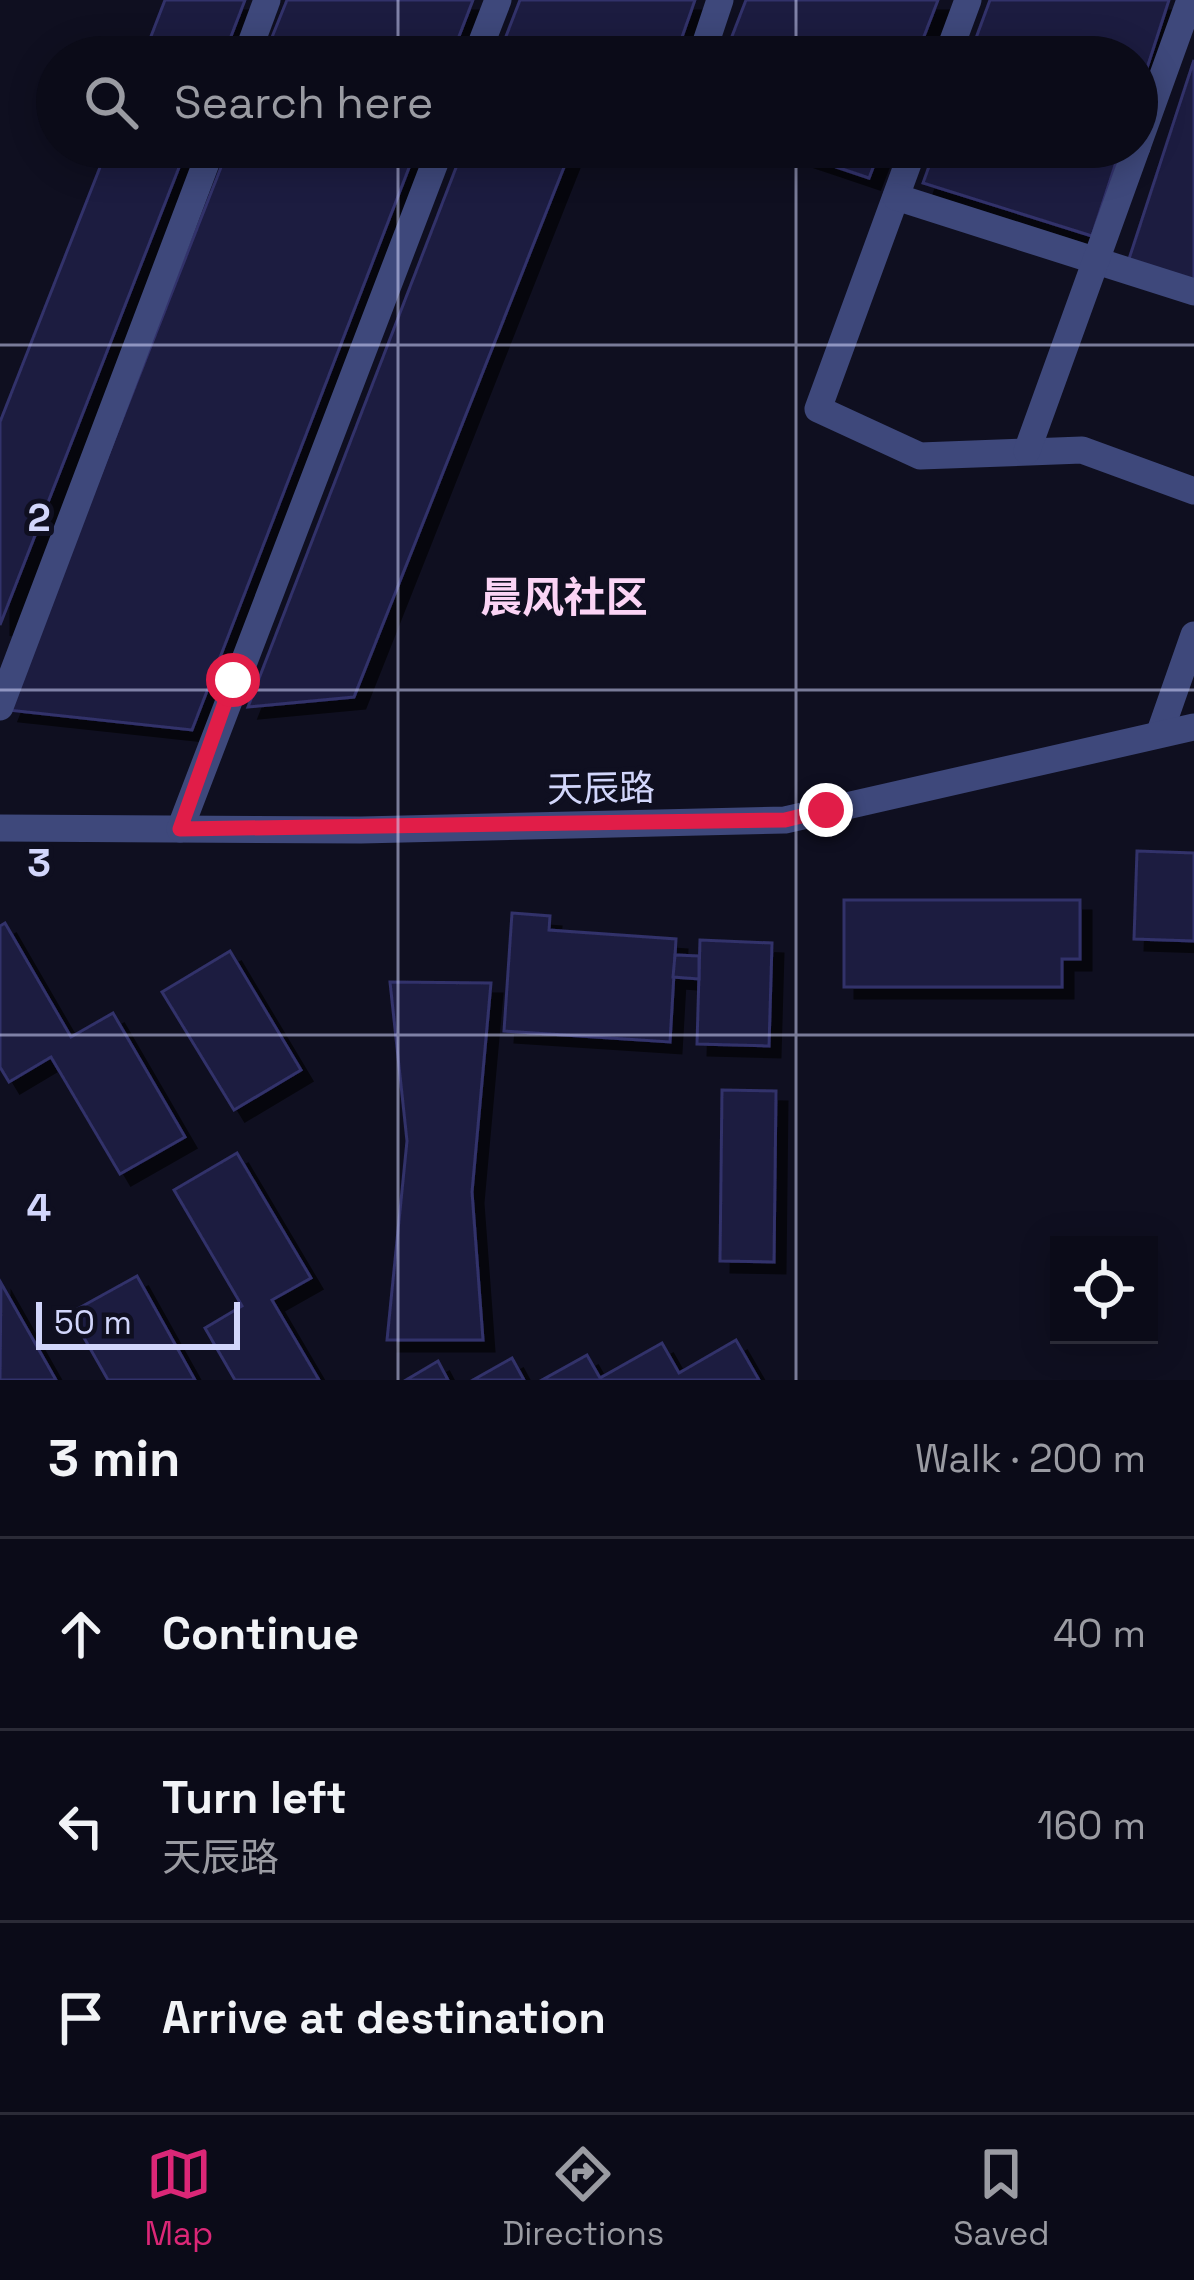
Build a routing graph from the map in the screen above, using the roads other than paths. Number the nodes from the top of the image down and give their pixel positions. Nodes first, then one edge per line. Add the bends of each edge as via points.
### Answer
1 (267, 0) edge
2 (498, 0) edge
3 (720, 0) edge
4 (968, 0) edge
5 (1190, 0) edge
6 (254, 36) edge
7 (484, 36) edge
8 (708, 36) edge
9 (955, 36) edge
10 (1158, 89) edge
11 (204, 168) edge
12 (433, 168) edge
13 (906, 168) edge
14 (1129, 168) edge
15 (896, 196) junction
16 (1096, 261) junction
17 (1194, 292) edge
18 (1027, 452) junction
19 (1194, 491) edge
20 (1194, 635) edge
21 (0, 707) edge
22 (1194, 727) edge
23 (1160, 732) junction
24 (0, 828) edge
25 (180, 829) junction

1 - 6 street
2 - 7 street
3 - 8 street
4 - 9 street
5 - 10 street
11 - 21 street
12 - 25 street
13 - 15 street
14 - 16 street
15 - 16 street
15 - 18 street via 818,409 920,456
16 - 17 street
16 - 18 street
18 - 19 street via 1082,450
20 - 23 street
22 - 23 street, 天辰路
23 - 25 street, 天辰路 via 785,820
24 - 25 street, 天辰路

